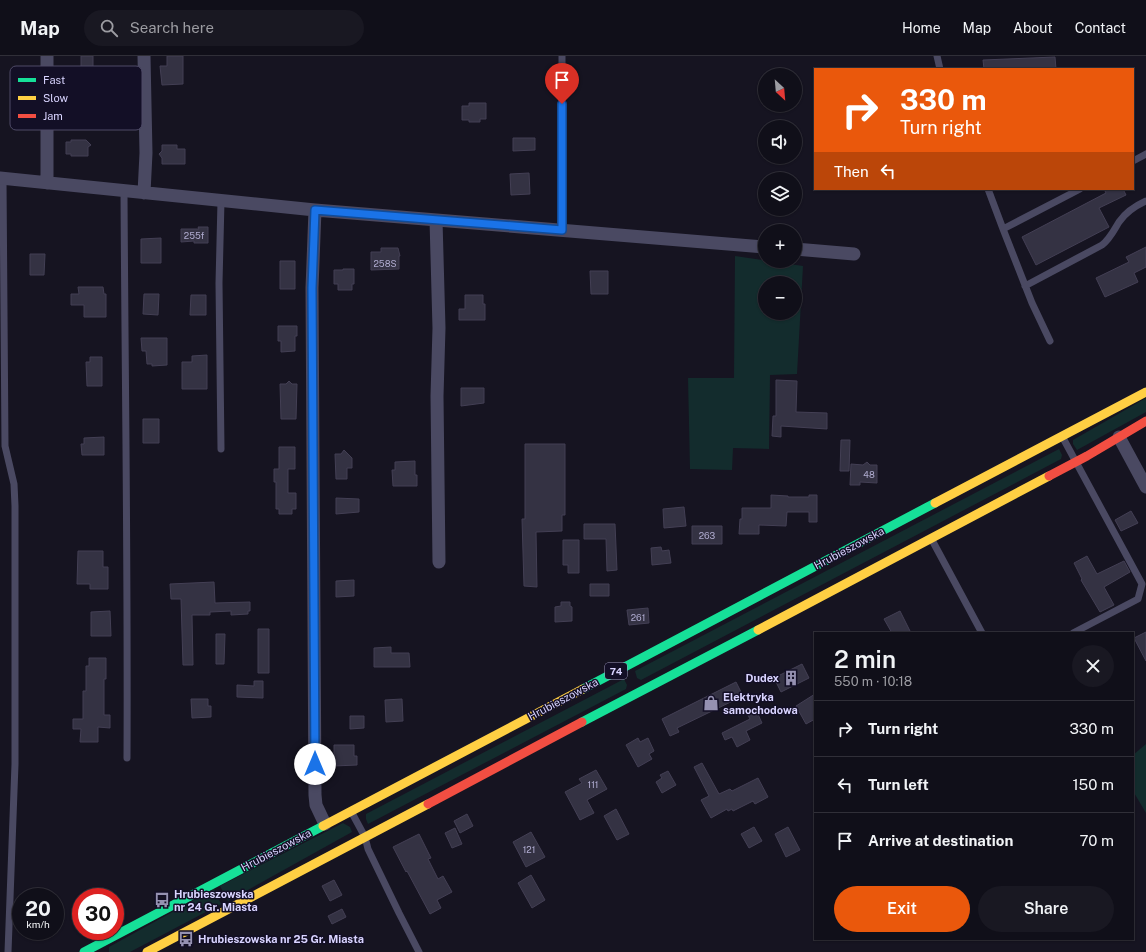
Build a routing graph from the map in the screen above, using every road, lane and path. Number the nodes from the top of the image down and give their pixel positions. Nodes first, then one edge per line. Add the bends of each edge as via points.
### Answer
1 (144, 56) edge
2 (562, 56) edge
3 (937, 56) edge
4 (940, 68) edge
5 (47, 130) edge
6 (1146, 154) edge
7 (1134, 160) edge
8 (1, 178) edge
9 (47, 183) junction
10 (988, 190) edge
11 (1078, 190) edge
12 (124, 191) junction
13 (144, 193) junction
14 (221, 201) junction
15 (1146, 201) edge
16 (315, 210) junction
17 (436, 220) junction
18 (562, 230) junction
19 (1004, 230) junction
20 (758, 246) edge
21 (802, 250) edge
22 (854, 254) dead end
23 (1025, 286) junction
24 (1050, 341) dead end
25 (1146, 392) edge
26 (1146, 421) edge
27 (1062, 436) junction
28 (1119, 437) junction
29 (221, 449) dead end
30 (1076, 462) junction
31 (1146, 487) edge
32 (931, 538) junction
33 (439, 562) dead end
34 (981, 632) edge
35 (1075, 632) edge
36 (128, 758) dead end
37 (351, 811) junction
38 (325, 824) junction
39 (365, 837) junction
40 (8, 952) edge
41 (86, 952) edge
42 (147, 952) edge
43 (419, 952) edge

1 - 13 street
2 - 18 lane
3 - 4 lane
5 - 9 street
6 - 7 lane
8 - 9 street
8 - 40 lane via 5,446 14,484 15,506 15,764
9 - 12 street
10 - 19 lane
11 - 19 lane
12 - 13 street
12 - 36 lane
13 - 14 street
14 - 16 street
14 - 29 lane
15 - 23 lane via 1128,211 1102,245
16 - 17 street
16 - 38 street via 312,288 315,795 316,805
17 - 18 street
17 - 33 street via 439,328
18 - 20 street
19 - 23 lane
21 - 22 street
23 - 24 lane
25 - 27 main road, Hrubieszowska / 74
26 - 28 main road
27 - 30 lane
27 - 37 main road, Hrubieszowska / 74 via 626,670
28 - 30 main road
28 - 31 street
30 - 32 main road
30 - 35 lane via 1142,584 1138,599
32 - 34 lane
32 - 39 main road via 636,690
37 - 38 main road, Hrubieszowska / 74
37 - 39 lane
38 - 41 main road, Hrubieszowska / 74
39 - 42 main road
39 - 43 lane via 368,849

